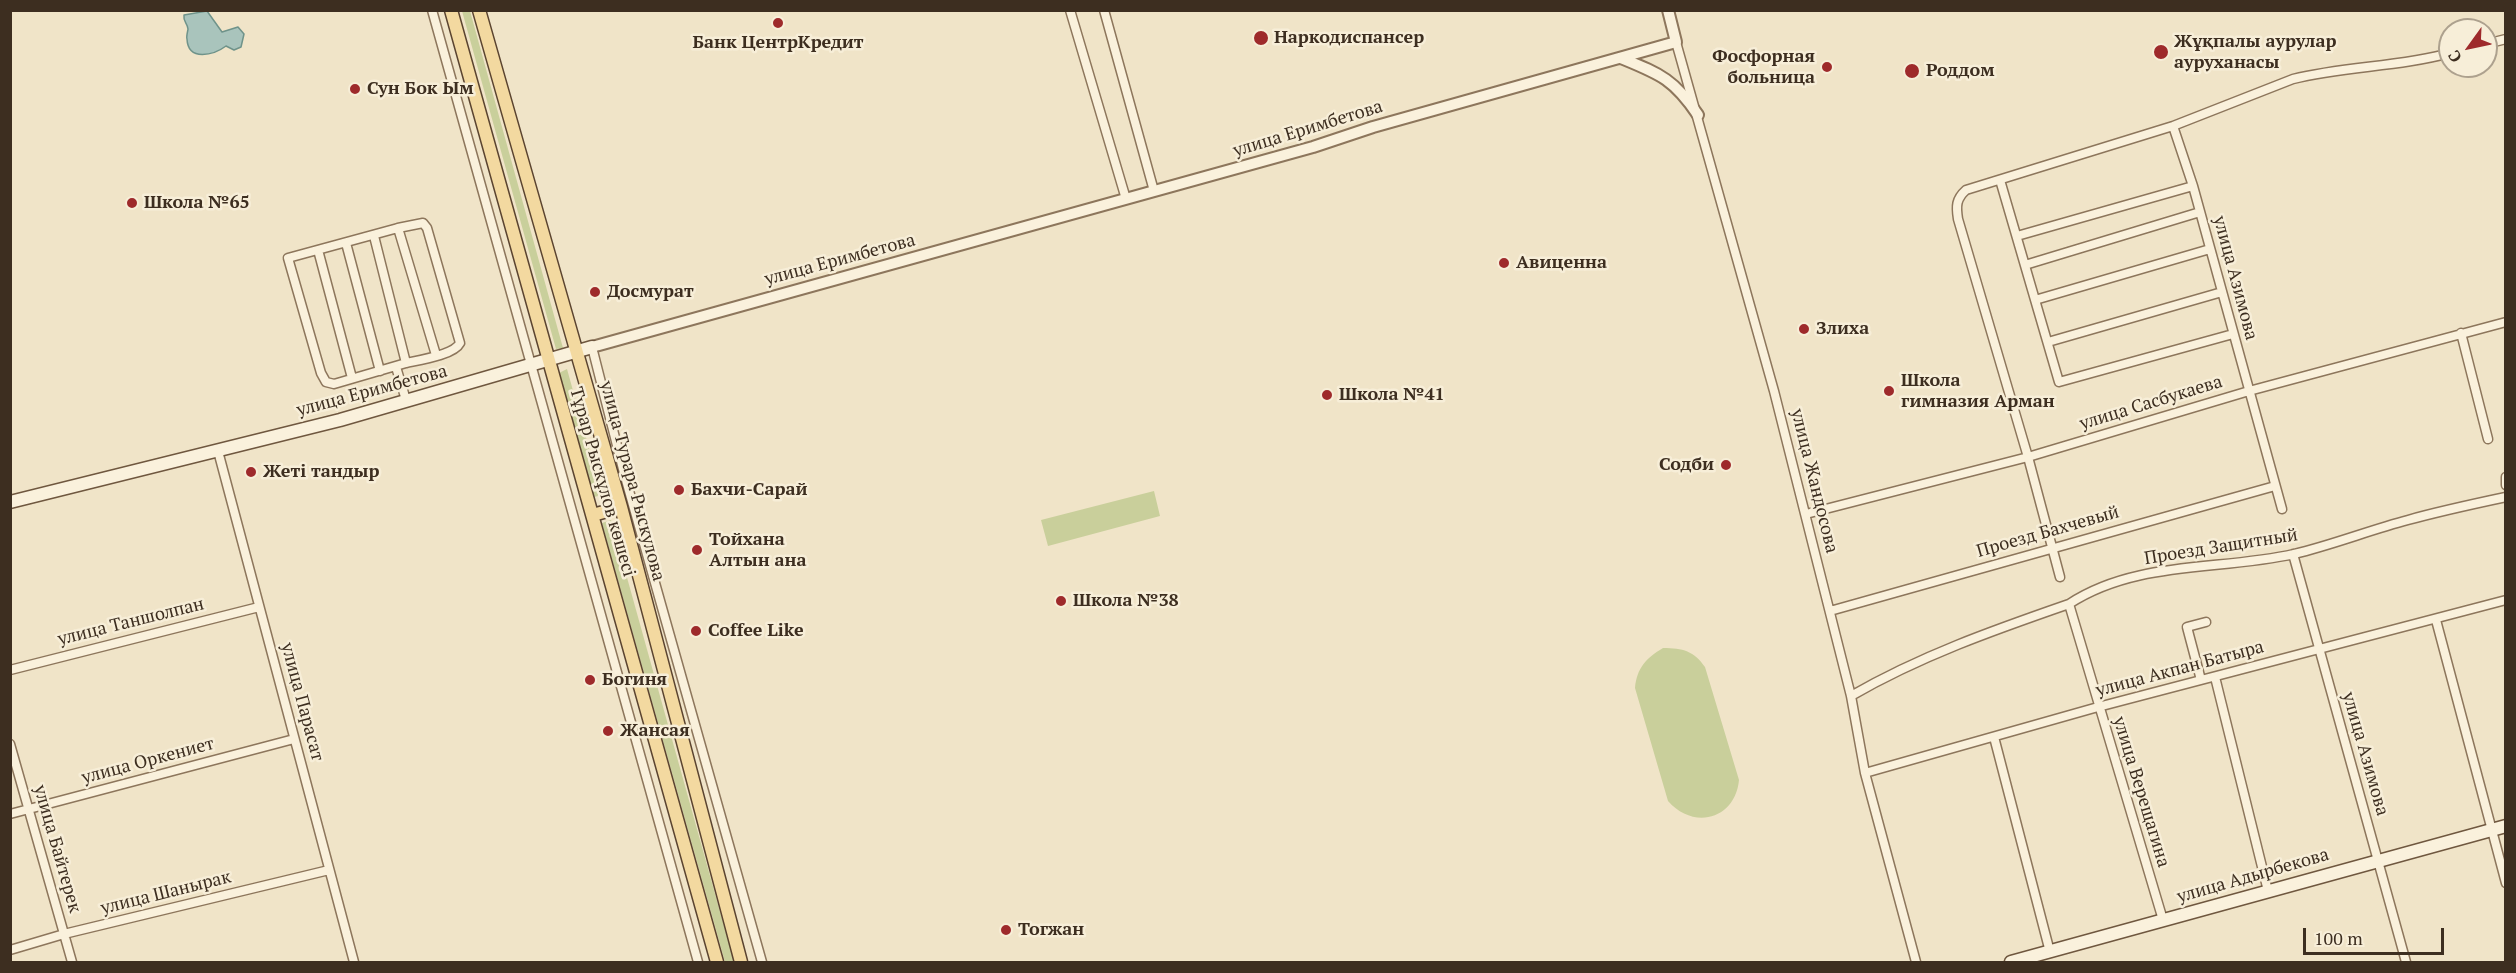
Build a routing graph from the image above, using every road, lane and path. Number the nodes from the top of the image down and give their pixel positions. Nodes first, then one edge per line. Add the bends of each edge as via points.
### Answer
1 (432, 10) edge
2 (452, 10) edge
3 (479, 10) edge
4 (1070, 10) edge
5 (1104, 10) edge
6 (1668, 10) edge
7 (1677, 42) junction
8 (2438, 56) edge
9 (1620, 58) junction
10 (1698, 115) junction
11 (2173, 126) junction
12 (2000, 180) junction
13 (2193, 186) junction
14 (1154, 191) junction
15 (1126, 199) junction
16 (2200, 212) junction
17 (399, 228) junction
18 (374, 236) junction
19 (2017, 236) junction
20 (346, 243) junction
21 (2210, 249) junction
22 (318, 250) junction
23 (2025, 265) junction
24 (2222, 292) junction
25 (2036, 300) junction
26 (2505, 322) edge
27 (2461, 333) junction
28 (2234, 334) junction
29 (2048, 342) junction
30 (592, 347) junction
31 (578, 351) junction
32 (436, 356) junction
33 (549, 361) junction
34 (406, 363) junction
35 (532, 366) junction
36 (396, 367) junction
37 (380, 371) junction
38 (352, 378) junction
39 (2249, 391) junction
40 (406, 400) junction
41 (599, 430) junction
42 (2488, 439) dead end
43 (218, 451) junction
44 (2028, 457) junction
45 (621, 464) junction
46 (2505, 477) edge
47 (2505, 485) edge
48 (2276, 486) junction
49 (2505, 497) edge
50 (10, 502) edge
51 (621, 507) junction
52 (2282, 509) dead end
53 (1806, 514) junction
54 (593, 515) junction
55 (2053, 549) junction
56 (2293, 554) junction
57 (2060, 577) dead end
58 (2505, 600) edge
59 (2069, 604) junction
60 (259, 607) junction
61 (1830, 611) junction
62 (2436, 620) junction
63 (2206, 622) dead end
64 (2318, 650) junction
65 (10, 670) edge
66 (2215, 677) junction
67 (2201, 680) junction
68 (1851, 696) junction
69 (2098, 707) junction
70 (1994, 737) junction
71 (294, 739) junction
72 (10, 744) edge
73 (1865, 773) junction
74 (29, 809) junction
75 (10, 814) edge
76 (2505, 826) edge
77 (2492, 830) junction
78 (2378, 860) junction
79 (330, 870) junction
80 (2505, 883) edge
81 (2268, 891) junction
82 (2163, 920) junction
83 (64, 934) junction
84 (10, 950) edge
85 (2050, 952) junction
86 (353, 962) edge
87 (72, 963) edge
88 (698, 963) edge
89 (717, 963) edge
90 (741, 963) edge
91 (762, 963) edge
92 (1916, 963) edge
93 (2012, 963) edge
94 (2406, 963) edge

1 - 35 street
2 - 33 main road, Тұрар Рыскұлов көшесі
3 - 31 main road, улица Турара Рыскулова
4 - 15 street
5 - 14 street
6 - 7 street, улица Жандосова
7 - 9 street, улица Еримбетова
7 - 10 street, улица Жандосова
8 - 11 street via 2294,78
9 - 10 street via 1668,79
9 - 14 street, улица Еримбетова
10 - 53 street, улица Жандосова
11 - 12 street
11 - 13 street, улица Азимова
12 - 19 street
12 - 44 street via 1966,190 1957,209
13 - 16 street, улица Азимова
13 - 19 street
14 - 15 street, улица Еримбетова
15 - 30 street, улица Еримбетова
16 - 21 street, улица Азимова
16 - 23 street
17 - 18 street
17 - 32 street
17 - 32 street via 423,223 427,228 460,343 454,350
18 - 20 street
18 - 34 street
19 - 23 street
20 - 22 street
20 - 37 street
21 - 24 street, улица Азимова
21 - 25 street
22 - 38 street
22 - 38 street via 291,256 287,261 326,382 334,384
23 - 25 street
24 - 28 street, улица Азимова
24 - 29 street
25 - 29 street
26 - 27 street, улица Сасбукаева
27 - 39 street, улица Сасбукаева
27 - 42 street
28 - 29 street via 2059,382
28 - 39 street, улица Азимова
30 - 31 main road, улица Еримбетова
30 - 45 street
31 - 33 main road, улица Еримбетова
31 - 41 main road, улица Турара Рыскулова
32 - 34 street
33 - 35 main road, улица Еримбетова
33 - 54 main road, Тұрар Рыскұлов көшесі
34 - 36 street
35 - 40 main road, улица Еримбетова
35 - 88 street
36 - 37 street
36 - 40 street
37 - 38 street
39 - 44 street, улица Сасбукаева
39 - 48 street, улица Азимова
40 - 43 main road, улица Еримбетова
41 - 45 street
41 - 51 main road, улица Турара Рыскулова
43 - 50 main road, улица Еримбетова
43 - 60 street, улица Парасат
44 - 53 street, улица Сасбукаева
44 - 55 street
45 - 91 street
46 - 47 street
48 - 52 street, улица Азимова
48 - 55 street, Проезд Бахчевый
49 - 56 street, Проезд Защитный
51 - 54 main road
51 - 90 main road, улица Турара Рыскулова
53 - 61 street, улица Жандосова
54 - 89 main road, Тұрар Рыскұлов көшесі
55 - 57 street
55 - 61 street, Проезд Бахчевый
56 - 59 street, Проезд Защитный via 2156,571 2086,593
56 - 64 street, улица Азимова
58 - 62 street, улица Акпан Батыра
59 - 68 street, Проезд Защитный via 1952,645
59 - 69 street, улица Верещагина
60 - 65 street, улица Таншолпан
60 - 71 street, улица Парасат
61 - 68 street, улица Жандосова
62 - 64 street, улица Акпан Батыра
62 - 77 street
63 - 67 street via 2187,627
64 - 66 street, улица Акпан Батыра
64 - 78 street, улица Азимова
66 - 67 street, улица Акпан Батыра
66 - 81 street
67 - 69 street, улица Акпан Батыра
68 - 73 street, улица Жандосова
69 - 70 street, улица Акпан Батыра
69 - 82 street, улица Верещагина
70 - 73 street, улица Акпан Батыра
70 - 85 street
71 - 74 street, улица Оркениет
71 - 79 street, улица Парасат
72 - 74 street, улица Байтерек
73 - 92 street, улица Жандосова
74 - 75 street, улица Оркениет
74 - 83 street, улица Байтерек
76 - 77 main road, улица Адырбекова
77 - 78 main road, улица Адырбекова
77 - 80 street
78 - 81 main road, улица Адырбекова
78 - 94 street, улица Азимова
79 - 83 street, улица Шанырак
79 - 86 street, улица Парасат
81 - 82 main road, улица Адырбекова
82 - 85 main road, улица Адырбекова
83 - 84 street, улица Шанырак
83 - 87 street, улица Байтерек
85 - 93 main road, улица Адырбекова

